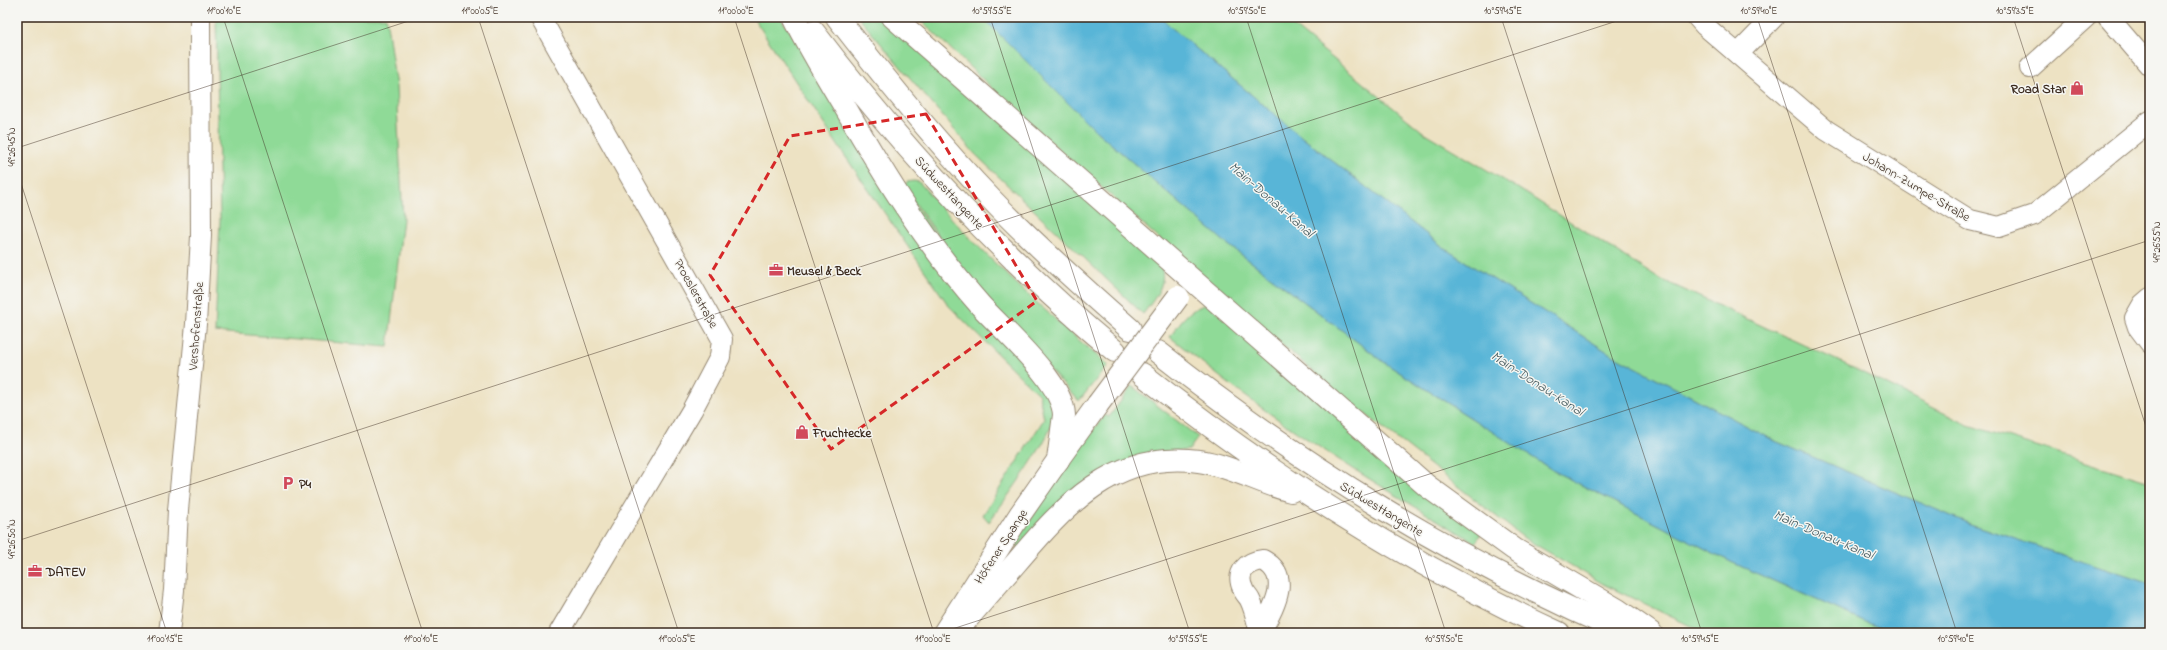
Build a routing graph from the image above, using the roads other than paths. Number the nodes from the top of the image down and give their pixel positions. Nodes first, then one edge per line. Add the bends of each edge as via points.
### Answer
1 (200, 17) edge
2 (540, 17) edge
3 (794, 17) edge
4 (803, 17) edge
5 (837, 17) edge
6 (893, 17) edge
7 (1697, 17) edge
8 (1774, 17) edge
9 (2086, 17) edge
10 (2108, 17) edge
11 (1738, 54) junction
12 (2150, 66) edge
13 (2030, 68) dead end
14 (2150, 121) edge
15 (1192, 279) junction
16 (2150, 298) edge
17 (1130, 329) dead end
18 (2150, 343) edge
19 (1115, 351) dead end
20 (1158, 352) dead end
21 (1142, 374) dead end
22 (1058, 460) junction
23 (1311, 497) junction
24 (169, 633) edge
25 (558, 633) edge
26 (944, 633) edge
27 (955, 633) edge
28 (1559, 633) edge
29 (1625, 633) edge
30 (1651, 633) edge

1 - 24 street, Vershofenstraße via 201,236 197,317
2 - 25 street, Proeslerstraße via 722,339 720,357 692,410
3 - 22 main road via 810,50 915,222 973,297 1046,376 1058,394 1064,407
4 - 19 main road, Südwesttangente via 860,91 952,196 1025,270
5 - 17 main road, Südwesttangente via 880,73 980,187 1050,258
6 - 15 main road
7 - 11 street, Johann-Zumpe-Straße
8 - 11 street
9 - 13 street
10 - 12 street
11 - 14 street, Johann-Zumpe-Straße via 1826,130 1970,220 1998,227 2034,215
15 - 22 main road, Höfener Spange, bridge
15 - 30 main road via 1381,447 1450,504 1538,564 1618,610
16 - 18 street via 2142,304 2135,318 2138,327
20 - 29 main road, Südwesttangente via 1224,404 1303,460 1402,521 1522,586
21 - 23 main road, Südwesttangente via 1234,444
22 - 26 main road, Höfener Spange
23 - 27 main road via 1267,485 1245,474 1199,461 1160,461 1133,466 1091,487 1065,508
23 - 28 main road, Südwesttangente via 1420,563

